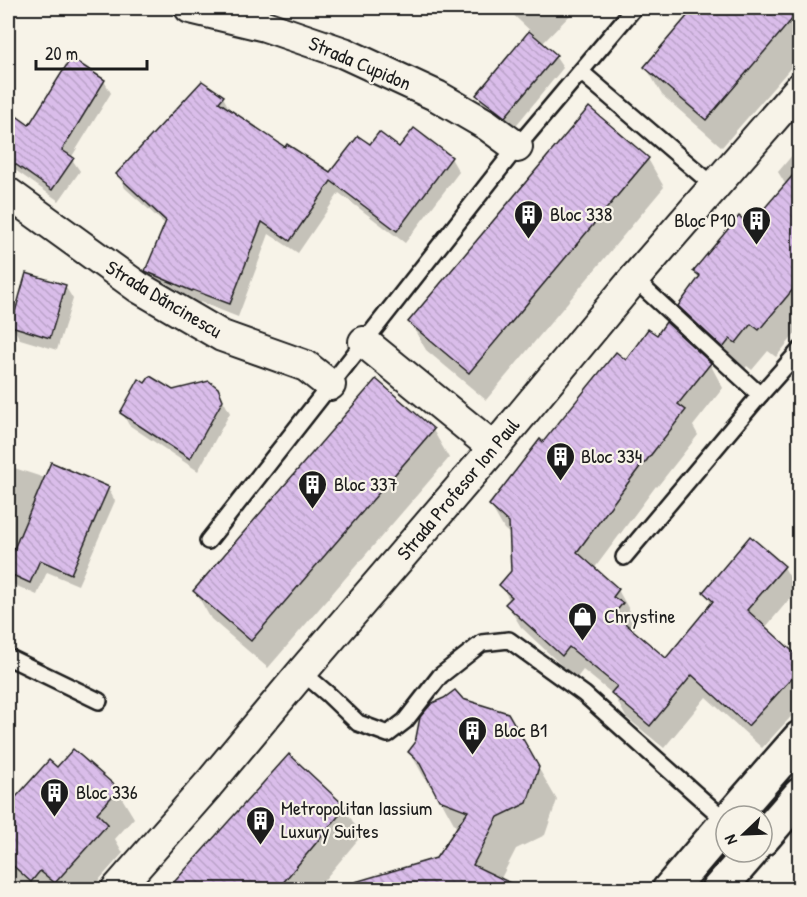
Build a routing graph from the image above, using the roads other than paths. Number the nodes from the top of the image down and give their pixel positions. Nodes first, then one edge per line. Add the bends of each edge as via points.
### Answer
1 (190, 8) edge
2 (634, 8) edge
3 (581, 72) junction
4 (800, 88) edge
5 (517, 147) junction
6 (714, 186) junction
7 (8, 193) edge
8 (634, 279) junction
9 (364, 342) junction
10 (800, 350) edge
11 (330, 385) junction
12 (760, 395) junction
13 (494, 448) junction
14 (207, 541) dead end
15 (624, 557) dead end
16 (8, 657) edge
17 (302, 672) junction
18 (99, 701) dead end
19 (800, 738) edge
20 (800, 795) edge
21 (742, 804) edge
22 (714, 811) edge
23 (774, 825) edge
24 (714, 836) edge
25 (741, 864) edge
26 (116, 890) edge
27 (669, 890) edge
28 (718, 890) edge

1 - 5 street, Strada Cupidon via 266,26 344,53 437,96
2 - 3 lane
3 - 5 lane
3 - 6 lane
4 - 6 street, Strada Profesor Ion Paul
5 - 9 lane
6 - 8 street, Strada Profesor Ion Paul
7 - 11 street, Strada Dăncinescu via 138,286 222,336 306,366
8 - 12 lane
8 - 13 street, Strada Profesor Ion Paul
9 - 11 lane
9 - 13 street
10 - 12 lane
11 - 14 lane
12 - 15 lane
13 - 17 street, Strada Profesor Ion Paul
16 - 18 lane
17 - 22 lane via 358,723 388,734 405,721 440,676 474,649 483,643 508,640 584,694
17 - 26 street, Strada Profesor Ion Paul
19 - 21 main road
20 - 23 main road
24 - 27 main road
25 - 28 main road

